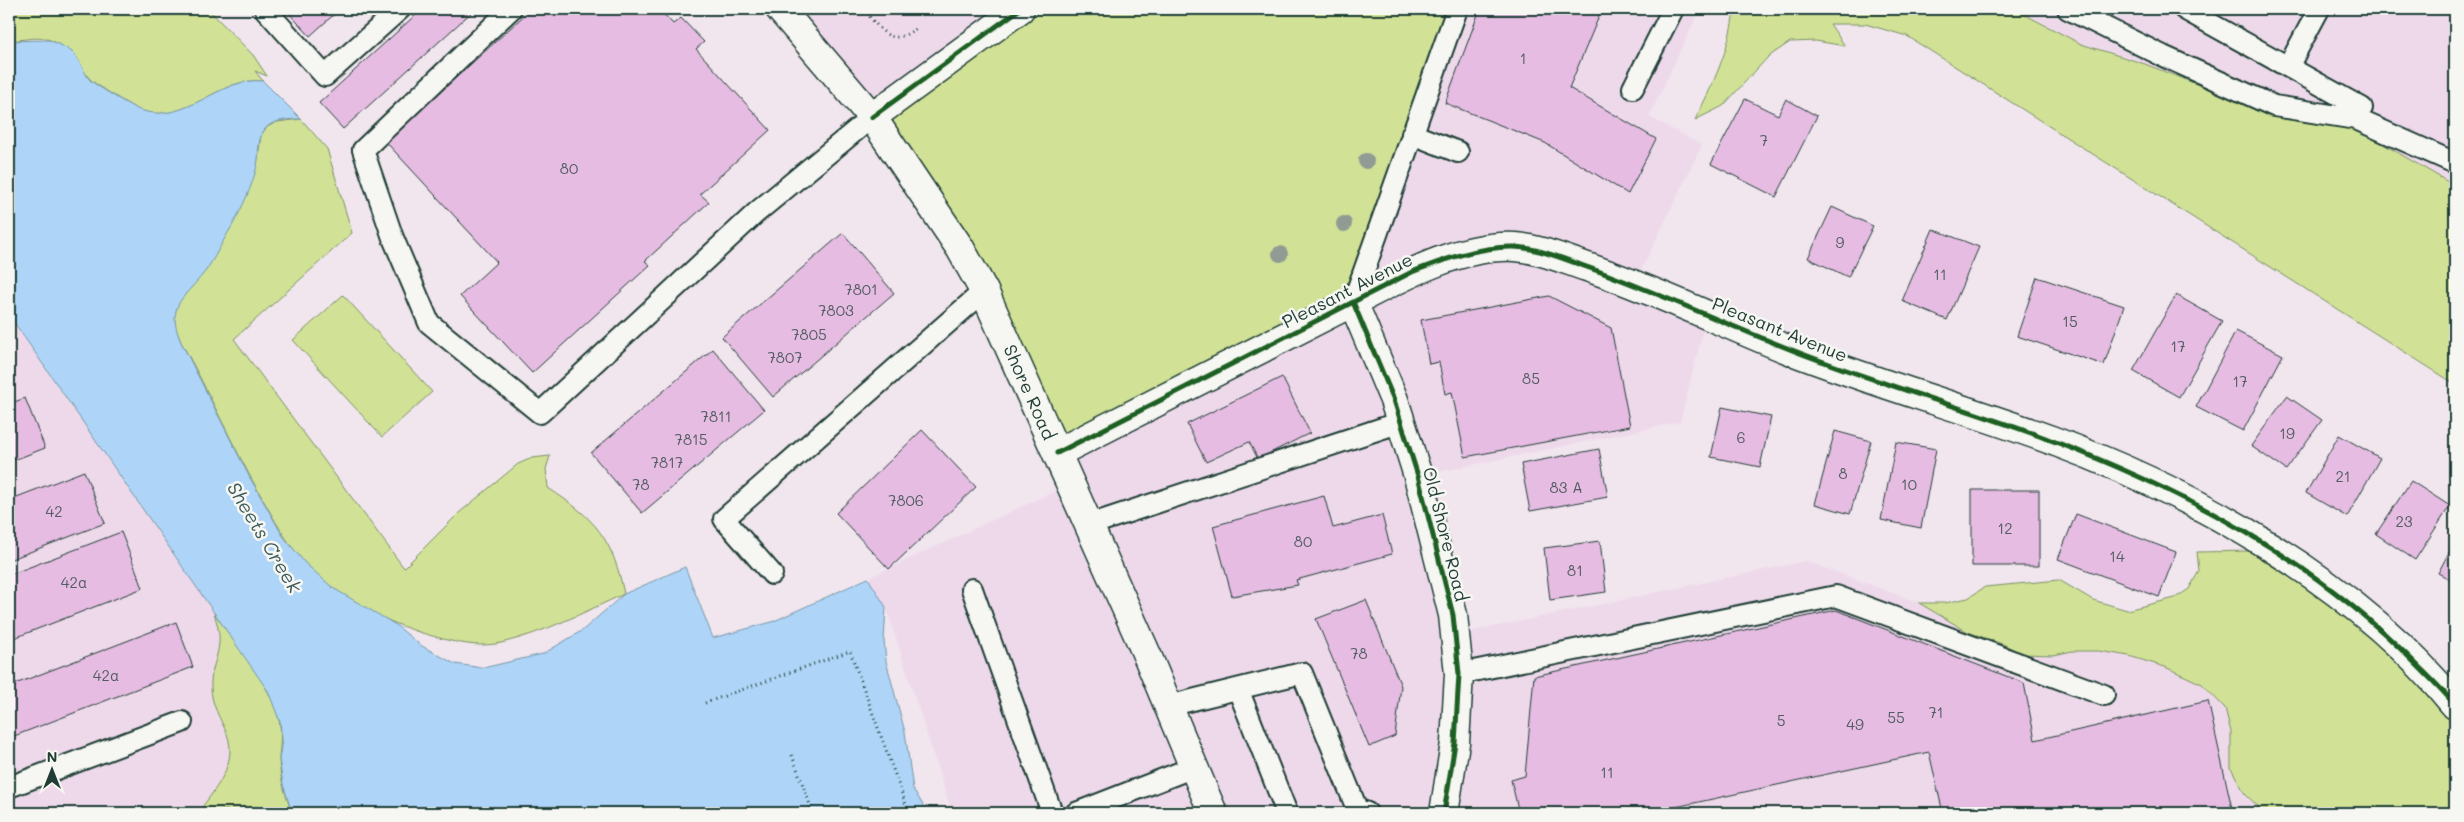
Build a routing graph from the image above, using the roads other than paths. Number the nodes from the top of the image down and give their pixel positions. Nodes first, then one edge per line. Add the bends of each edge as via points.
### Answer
1 (264, 9) edge
2 (400, 9) edge
3 (511, 9) edge
4 (780, 9) edge
5 (1020, 9) edge
6 (1457, 9) edge
7 (1673, 9) edge
8 (2068, 9) edge
9 (2184, 9) edge
10 (2320, 9) edge
11 (2288, 67) junction
12 (1633, 88) dead end
13 (2362, 108) dead end
14 (872, 118) junction
15 (1412, 134) junction
16 (1458, 152) dead end
17 (2455, 163) edge
18 (984, 291) junction
19 (1353, 302) junction
20 (1401, 422) junction
21 (1057, 453) junction
22 (1090, 525) junction
23 (772, 574) dead end
24 (972, 589) dead end
25 (1459, 674) junction
26 (1238, 689) junction
27 (2104, 695) dead end
28 (2455, 705) edge
29 (1168, 706) junction
30 (182, 722) dead end
31 (1194, 767) junction
32 (9, 787) edge
33 (1358, 812) edge
34 (1052, 813) edge
35 (1076, 813) edge
36 (1213, 813) edge
37 (1288, 813) edge
38 (1444, 813) edge

1 - 2 lane via 325,76
3 - 14 lane via 363,150 393,238 429,323 540,413 757,212
4 - 14 street, Shore Road
5 - 14 street
6 - 15 lane
7 - 12 lane
8 - 17 lane via 2274,106 2356,119
9 - 11 lane
10 - 11 lane
11 - 13 lane
14 - 18 street, Shore Road via 960,248
15 - 16 lane
15 - 19 lane
18 - 21 street, Shore Road
18 - 23 lane via 724,519
19 - 20 street, Old Shore Road
19 - 21 street, Pleasant Avenue
19 - 28 street, Pleasant Avenue via 1442,260 1512,247 1535,249 1634,283 1806,356 2052,440 2158,484 2296,563 2391,639
20 - 22 lane
20 - 25 street, Old Shore Road via 1453,615
21 - 22 street, Shore Road
22 - 29 street, Shore Road
24 - 34 lane
25 - 27 lane via 1836,596
25 - 38 street, Old Shore Road via 1455,743
26 - 29 lane
26 - 33 lane via 1302,673
26 - 37 lane
29 - 31 street, Shore Road
30 - 32 lane
31 - 35 lane
31 - 36 street, Shore Road

